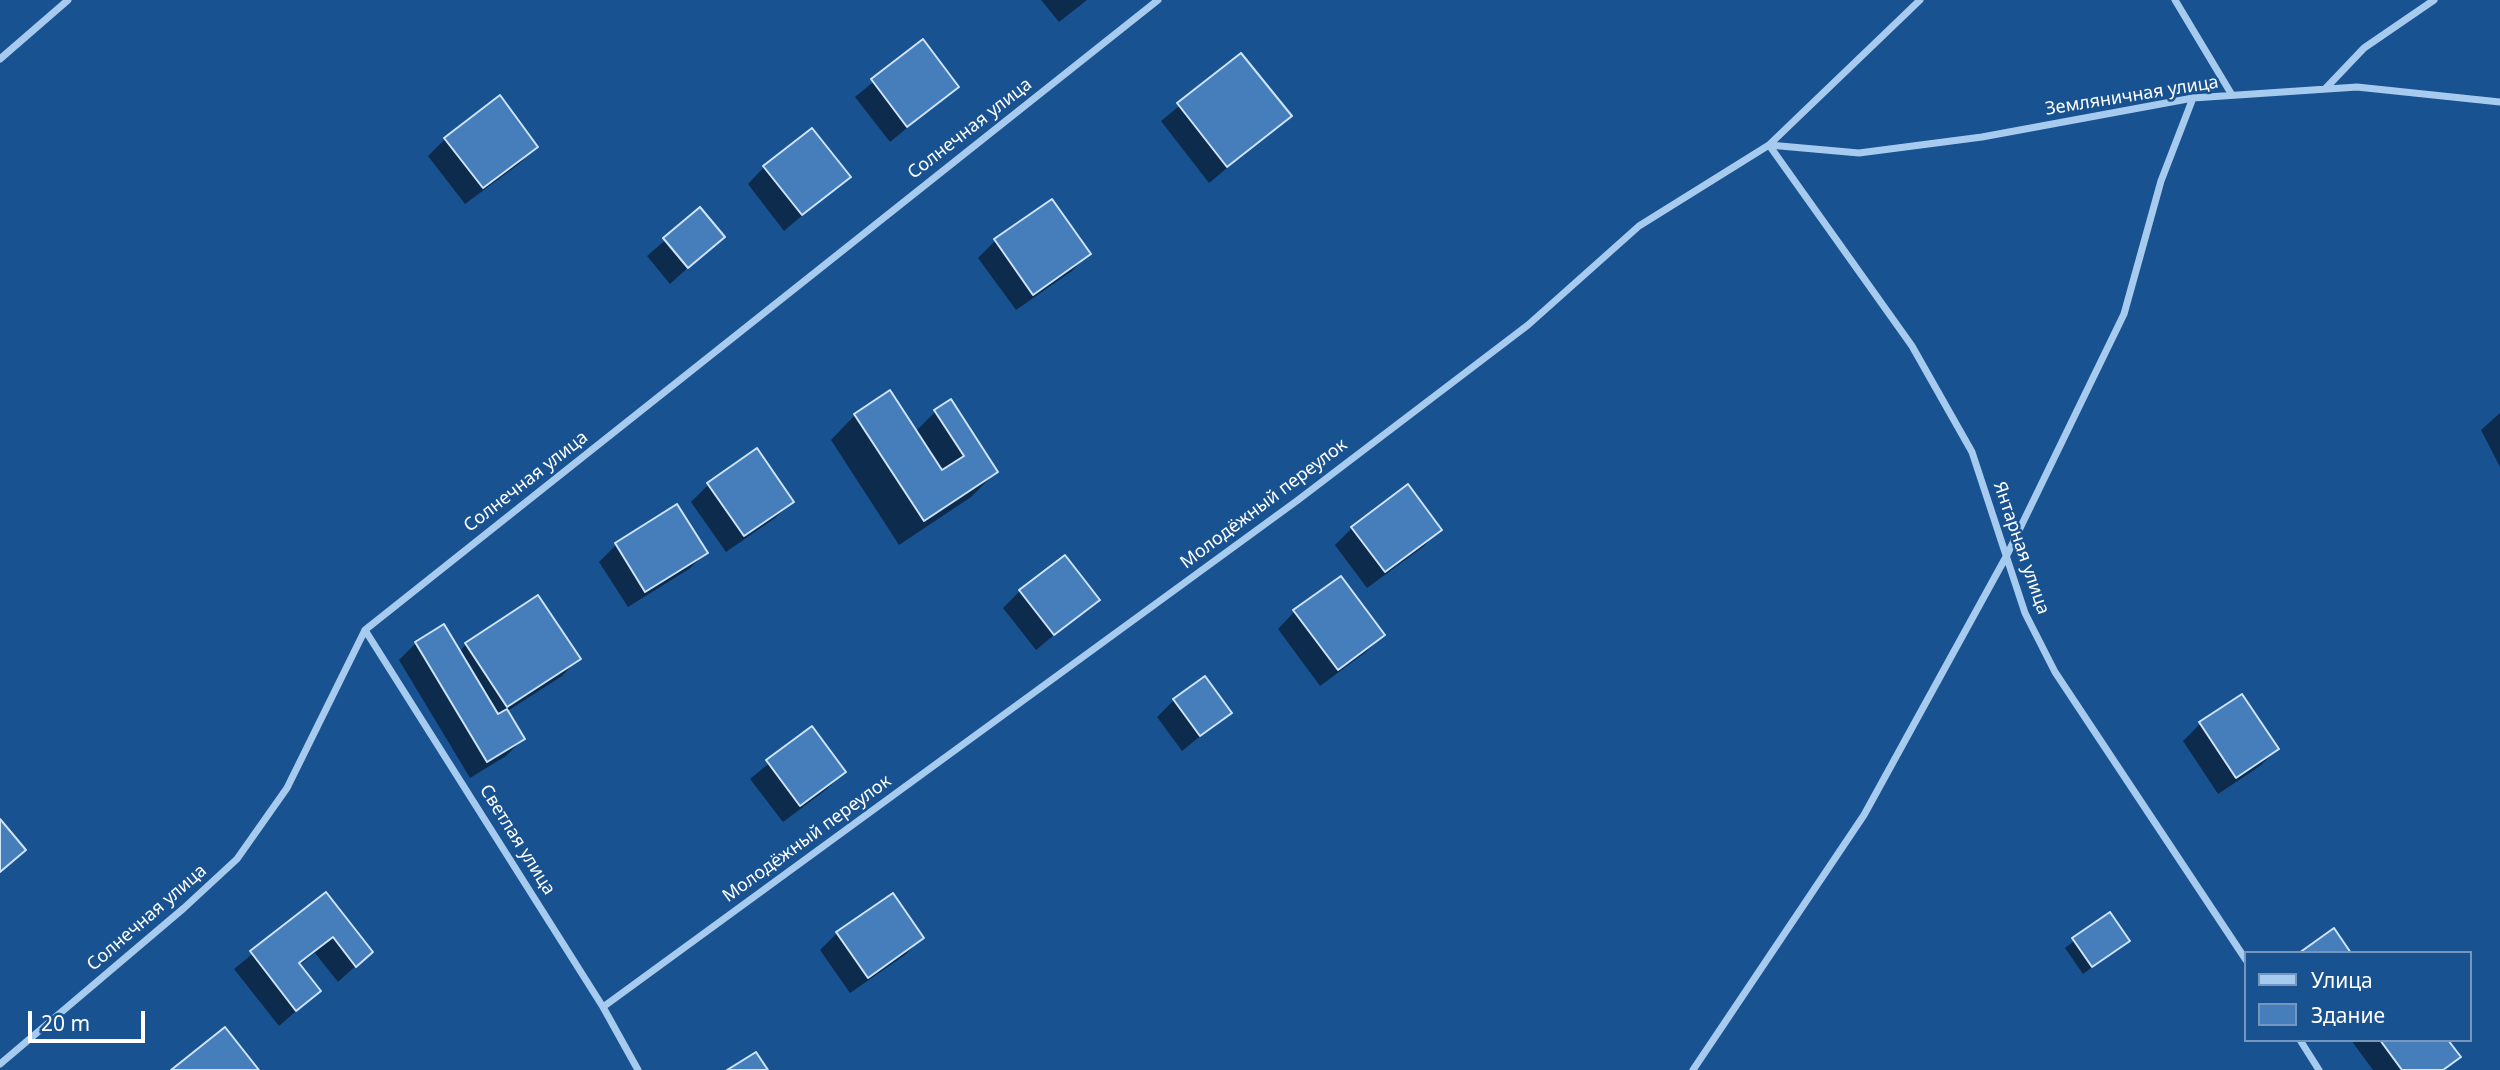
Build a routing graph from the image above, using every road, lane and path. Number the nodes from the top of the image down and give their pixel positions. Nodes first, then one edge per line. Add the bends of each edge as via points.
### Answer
1 (68, 0) edge
2 (1158, 0) edge
3 (1920, 0) edge
4 (2175, 0) edge
5 (2434, 0) edge
6 (0, 59) edge
7 (2325, 90) junction
8 (2232, 95) junction
9 (2193, 98) junction
10 (2500, 102) edge
11 (1769, 145) junction
12 (2007, 555) junction
13 (365, 630) junction
14 (2244, 957) edge
15 (603, 1007) junction
16 (2301, 1042) edge
17 (0, 1064) edge
18 (638, 1070) edge
19 (1693, 1070) edge
20 (2319, 1070) edge

1 - 6 street
2 - 13 street, Солнечная улица
3 - 11 street, Молодёжный переулок
4 - 8 street
5 - 7 street via 2364,48
7 - 8 street, Земляничная улица
7 - 10 street, Земляничная улица via 2357,87
8 - 9 street, Земляничная улица
9 - 11 street, Земляничная улица via 1982,137 1859,153
9 - 12 street via 2161,181 2124,314
11 - 12 street, Янтарная улица via 1918,358 1972,452
11 - 15 street, Молодёжный переулок via 1639,226 1528,325 1298,500
12 - 14 street, Янтарная улица via 2025,613 2055,672
12 - 19 street via 1864,815
13 - 15 street, Светлая улица
13 - 17 street, Солнечная улица via 286,788 237,859
15 - 18 street, Светлая улица
16 - 20 street

